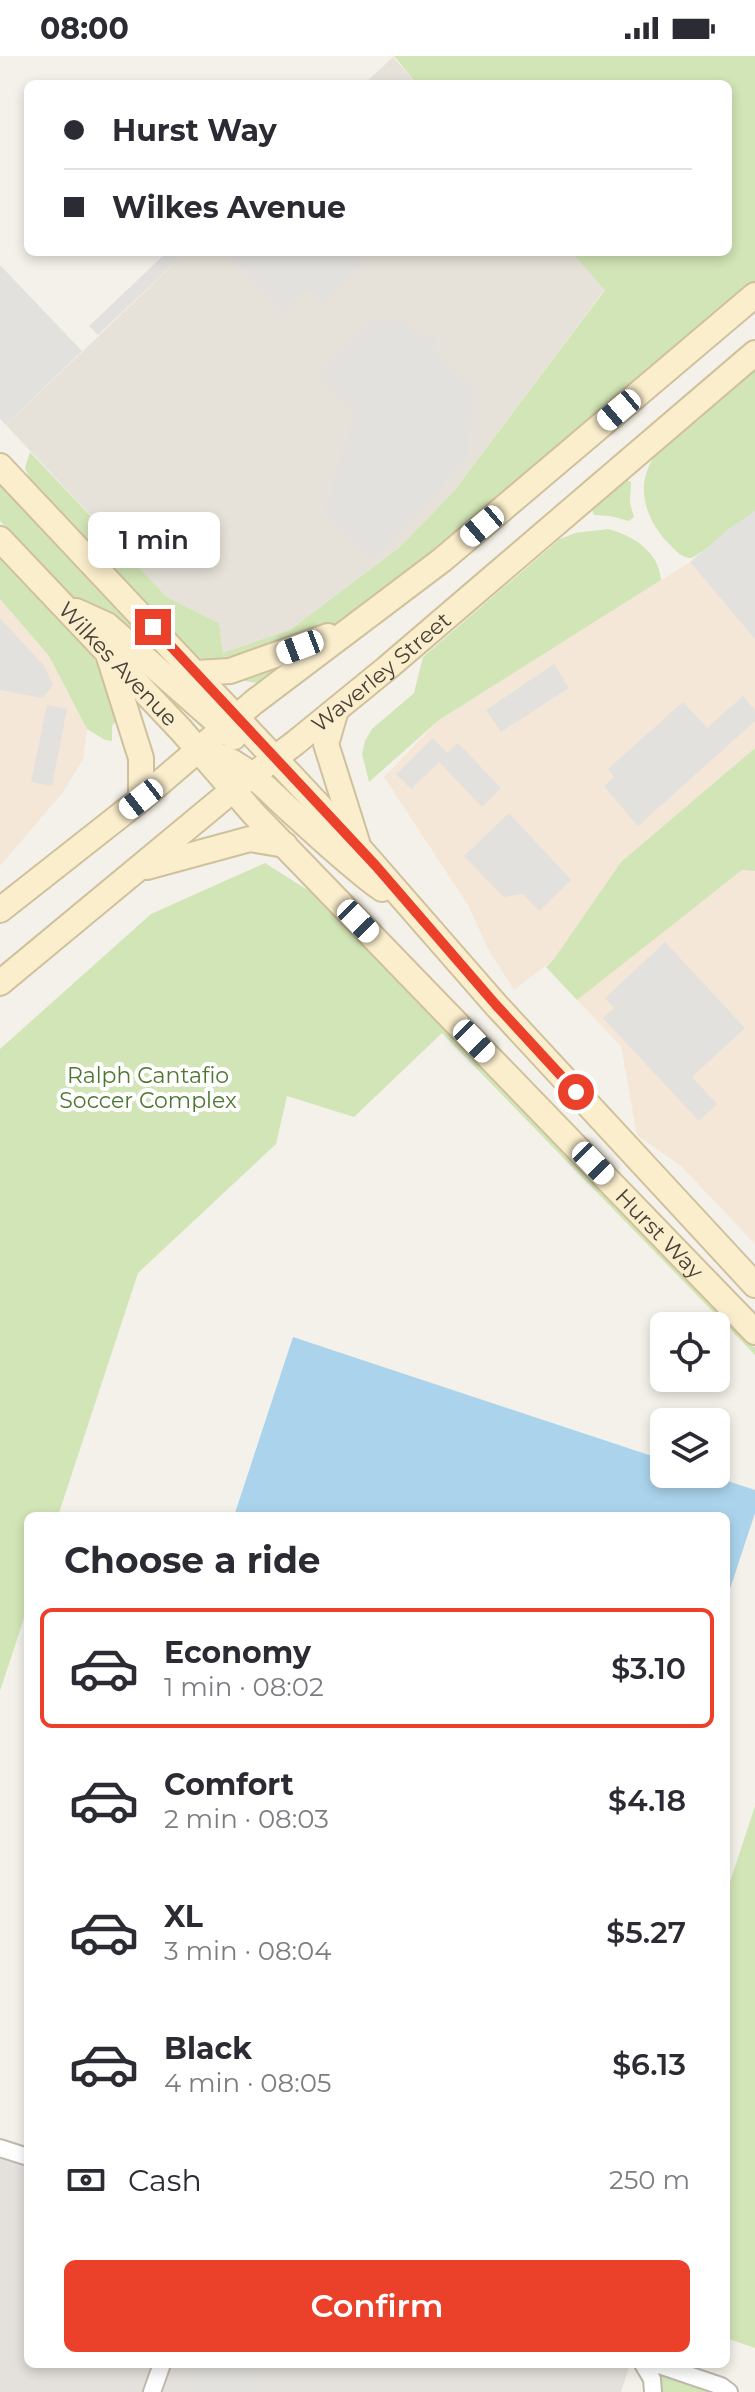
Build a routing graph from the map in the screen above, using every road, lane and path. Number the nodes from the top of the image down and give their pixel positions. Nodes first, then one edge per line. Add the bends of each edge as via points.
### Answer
1 (755, 295) edge
2 (755, 353) edge
3 (0, 466) edge
4 (0, 539) edge
5 (63, 605) junction
6 (357, 625) junction
7 (107, 651) junction
8 (196, 673) junction
9 (336, 710) junction
10 (230, 722) junction
11 (198, 749) junction
12 (275, 757) junction
13 (254, 774) junction
14 (234, 789) junction
15 (141, 799) junction
16 (285, 845) junction
17 (359, 848) junction
18 (137, 870) junction
19 (0, 910) edge
20 (426, 922) junction
21 (0, 983) edge
22 (755, 1285) edge
23 (755, 1332) edge
24 (0, 2148) edge
25 (24, 2156) edge
26 (161, 2368) edge
27 (645, 2368) edge
28 (668, 2368) edge
29 (152, 2392) edge
30 (653, 2392) edge
31 (729, 2392) edge

1 - 6 main road via 442,560
2 - 9 main road, Waverley Street
3 - 8 main road
4 - 5 main road, Wilkes Avenue
5 - 7 main road, Wilkes Avenue
5 - 10 main road via 107,625
6 - 8 main road via 230,671
6 - 10 main road
7 - 11 main road, Wilkes Avenue
7 - 15 main road via 141,758
8 - 10 main road
9 - 12 main road, Waverley Street
9 - 17 main road via 326,744
10 - 11 main road
10 - 12 main road
11 - 13 main road via 218,753
11 - 14 main road, Wilkes Avenue
11 - 15 main road
12 - 13 main road, Waverley Street
12 - 17 main road, Hurst Way
13 - 14 main road, Waverley Street
13 - 20 main road via 354,868
14 - 16 main road, Hurst Way
14 - 18 main road, Waverley Street
15 - 19 main road
16 - 18 main road via 250,839
16 - 23 main road, Hurst Way
17 - 20 main road, Hurst Way
18 - 21 main road, Waverley Street
20 - 22 main road, Hurst Way
24 - 25 street
26 - 29 street
27 - 30 street
28 - 31 street

